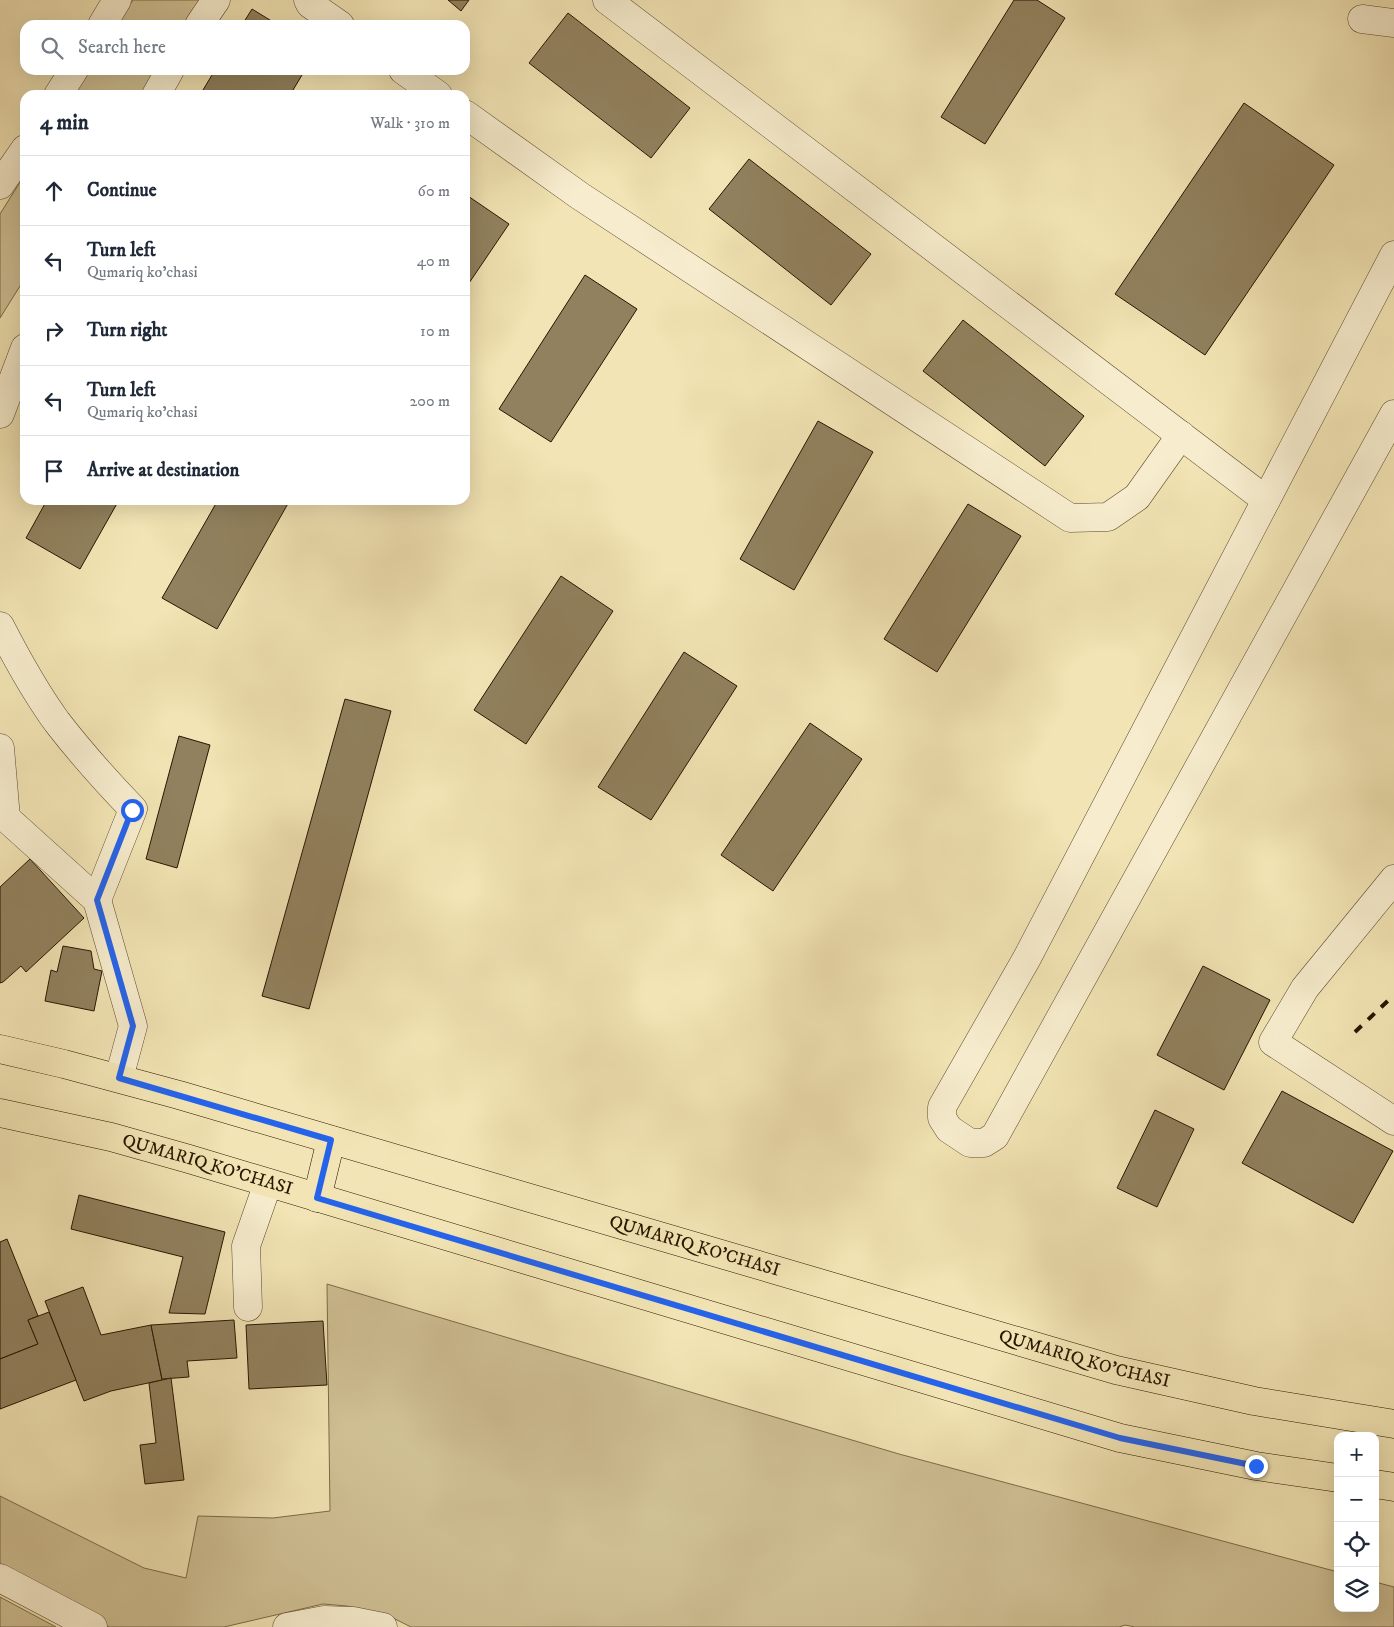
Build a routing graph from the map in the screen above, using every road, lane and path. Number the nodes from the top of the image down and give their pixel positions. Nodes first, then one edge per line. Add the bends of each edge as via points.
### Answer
1 (117, 0) edge
2 (216, 0) edge
3 (308, 0) edge
4 (607, 0) edge
5 (1362, 19) dead end
6 (105, 20) edge
7 (202, 20) edge
8 (333, 20) edge
9 (1394, 23) edge
10 (71, 75) edge
11 (167, 75) edge
12 (410, 75) edge
13 (61, 90) edge
14 (159, 90) edge
15 (431, 90) edge
16 (470, 118) edge
17 (20, 156) edge
18 (0, 186) edge
19 (1394, 255) edge
20 (20, 361) edge
21 (0, 414) edge
22 (1394, 414) edge
23 (1181, 435) junction
24 (1266, 500) junction
25 (0, 626) edge
26 (0, 748) edge
27 (3, 816) edge
28 (1394, 879) edge
29 (97, 900) junction
30 (0, 1049) edge
31 (119, 1078) junction
32 (0, 1113) edge
33 (1394, 1121) edge
34 (331, 1140) junction
35 (268, 1183) junction
36 (317, 1198) junction
37 (248, 1307) dead end
38 (1394, 1424) edge
39 (1334, 1477) edge
40 (1379, 1485) edge
41 (1394, 1487) edge
42 (0, 1578) edge
43 (93, 1627) edge
44 (287, 1627) edge
45 (382, 1627) edge

1 - 6 lane
2 - 7 lane
3 - 8 lane
4 - 23 lane
5 - 9 lane
10 - 13 lane
11 - 14 lane
12 - 15 lane
16 - 23 lane via 580,196 1070,518 1108,517 1138,497
17 - 18 lane
19 - 24 lane
20 - 21 lane
22 - 24 lane via 995,1136 984,1143 970,1143 949,1129 942,1118 942,1107 1027,958
23 - 24 lane
25 - 29 lane via 20,665 56,720 132,810
26 - 27 lane
27 - 29 lane
28 - 33 lane via 1305,988 1273,1042
29 - 31 lane via 133,1026
30 - 31 main road, QUMARIQ KO'CHASI
31 - 34 main road, QUMARIQ KO'CHASI
32 - 35 main road, QUMARIQ KO'CHASI via 111,1138
34 - 36 main road
34 - 38 main road, QUMARIQ KO'CHASI via 1116,1370 1254,1401
35 - 36 main road, QUMARIQ KO'CHASI
35 - 37 lane via 246,1246
36 - 39 main road, QUMARIQ KO'CHASI via 1120,1438 1256,1466
40 - 41 main road
42 - 43 lane
44 - 45 lane via 324,1620 354,1621

